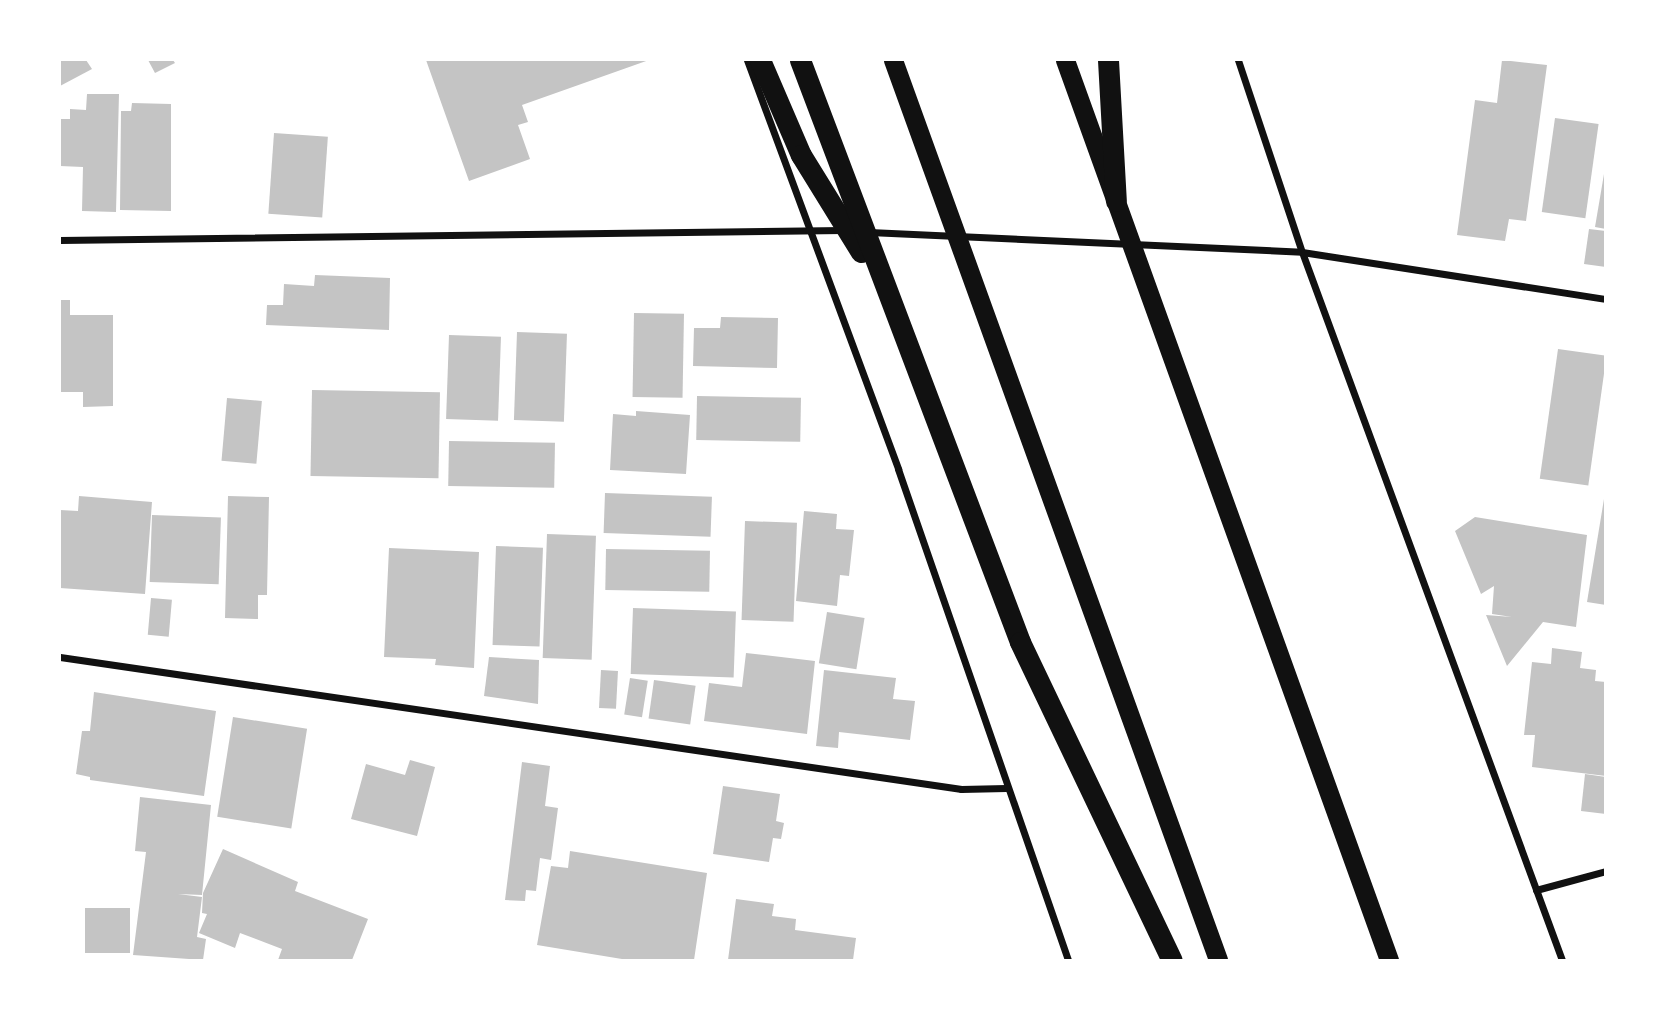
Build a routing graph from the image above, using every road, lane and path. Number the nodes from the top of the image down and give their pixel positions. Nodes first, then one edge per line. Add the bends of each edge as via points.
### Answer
1 (747, 60) edge
2 (760, 60) edge
3 (800, 60) edge
4 (893, 60) edge
5 (1065, 60) edge
6 (1108, 60) edge
7 (1238, 60) edge
8 (1116, 201) junction
9 (807, 229) junction
10 (60, 240) edge
11 (1302, 252) junction
12 (1605, 299) edge
13 (894, 305) junction
14 (60, 657) edge
15 (1006, 788) junction
16 (1605, 872) edge
17 (1536, 890) junction
18 (1068, 961) edge
19 (1172, 961) edge
20 (1218, 961) edge
21 (1389, 961) edge
22 (1562, 961) edge

1 - 9 street
2 - 13 highway via 801,155
3 - 13 highway via 831,152
4 - 20 highway
5 - 8 highway
6 - 8 highway
7 - 11 street
8 - 21 highway
9 - 10 street
9 - 11 street
9 - 15 street via 898,469
11 - 12 street
11 - 17 street
13 - 19 highway via 1020,642
14 - 15 street via 961,789
15 - 18 street
16 - 17 street
17 - 22 street

